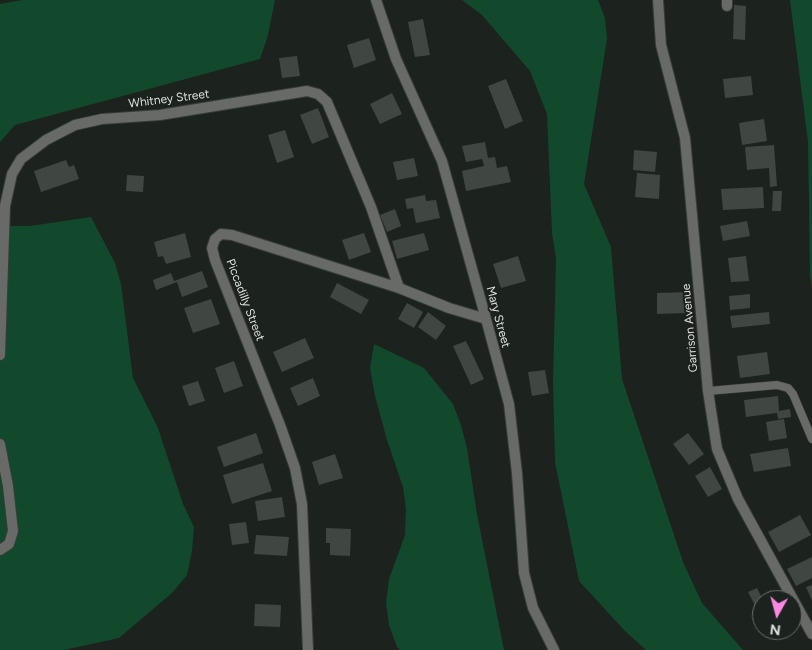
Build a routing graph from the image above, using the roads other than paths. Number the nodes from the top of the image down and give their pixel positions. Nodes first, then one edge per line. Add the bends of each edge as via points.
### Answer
1 (376, 0) edge
2 (658, 0) edge
3 (399, 288) junction
4 (486, 319) junction
5 (0, 356) edge
6 (708, 391) junction
7 (812, 440) edge
8 (0, 444) edge
9 (0, 550) edge
10 (812, 634) edge
11 (308, 650) edge
12 (554, 650) edge

1 - 4 street, Mary Street via 396,59 442,161
2 - 6 street, Garrison Avenue via 661,45 685,138
3 - 4 street, Piccadilly Street
3 - 5 street, Whitney Street via 371,207 327,102 318,94 307,91 160,115 102,119 75,125 46,140 21,159 12,174 6,206
3 - 11 street, Piccadilly Street via 232,234 221,234 212,248 295,468 302,504
4 - 12 street, Mary Street via 509,404 524,573 533,608
6 - 7 lane via 777,385 788,388
6 - 10 street, Garrison Avenue via 718,449 738,499
8 - 9 street via 13,531 9,544

